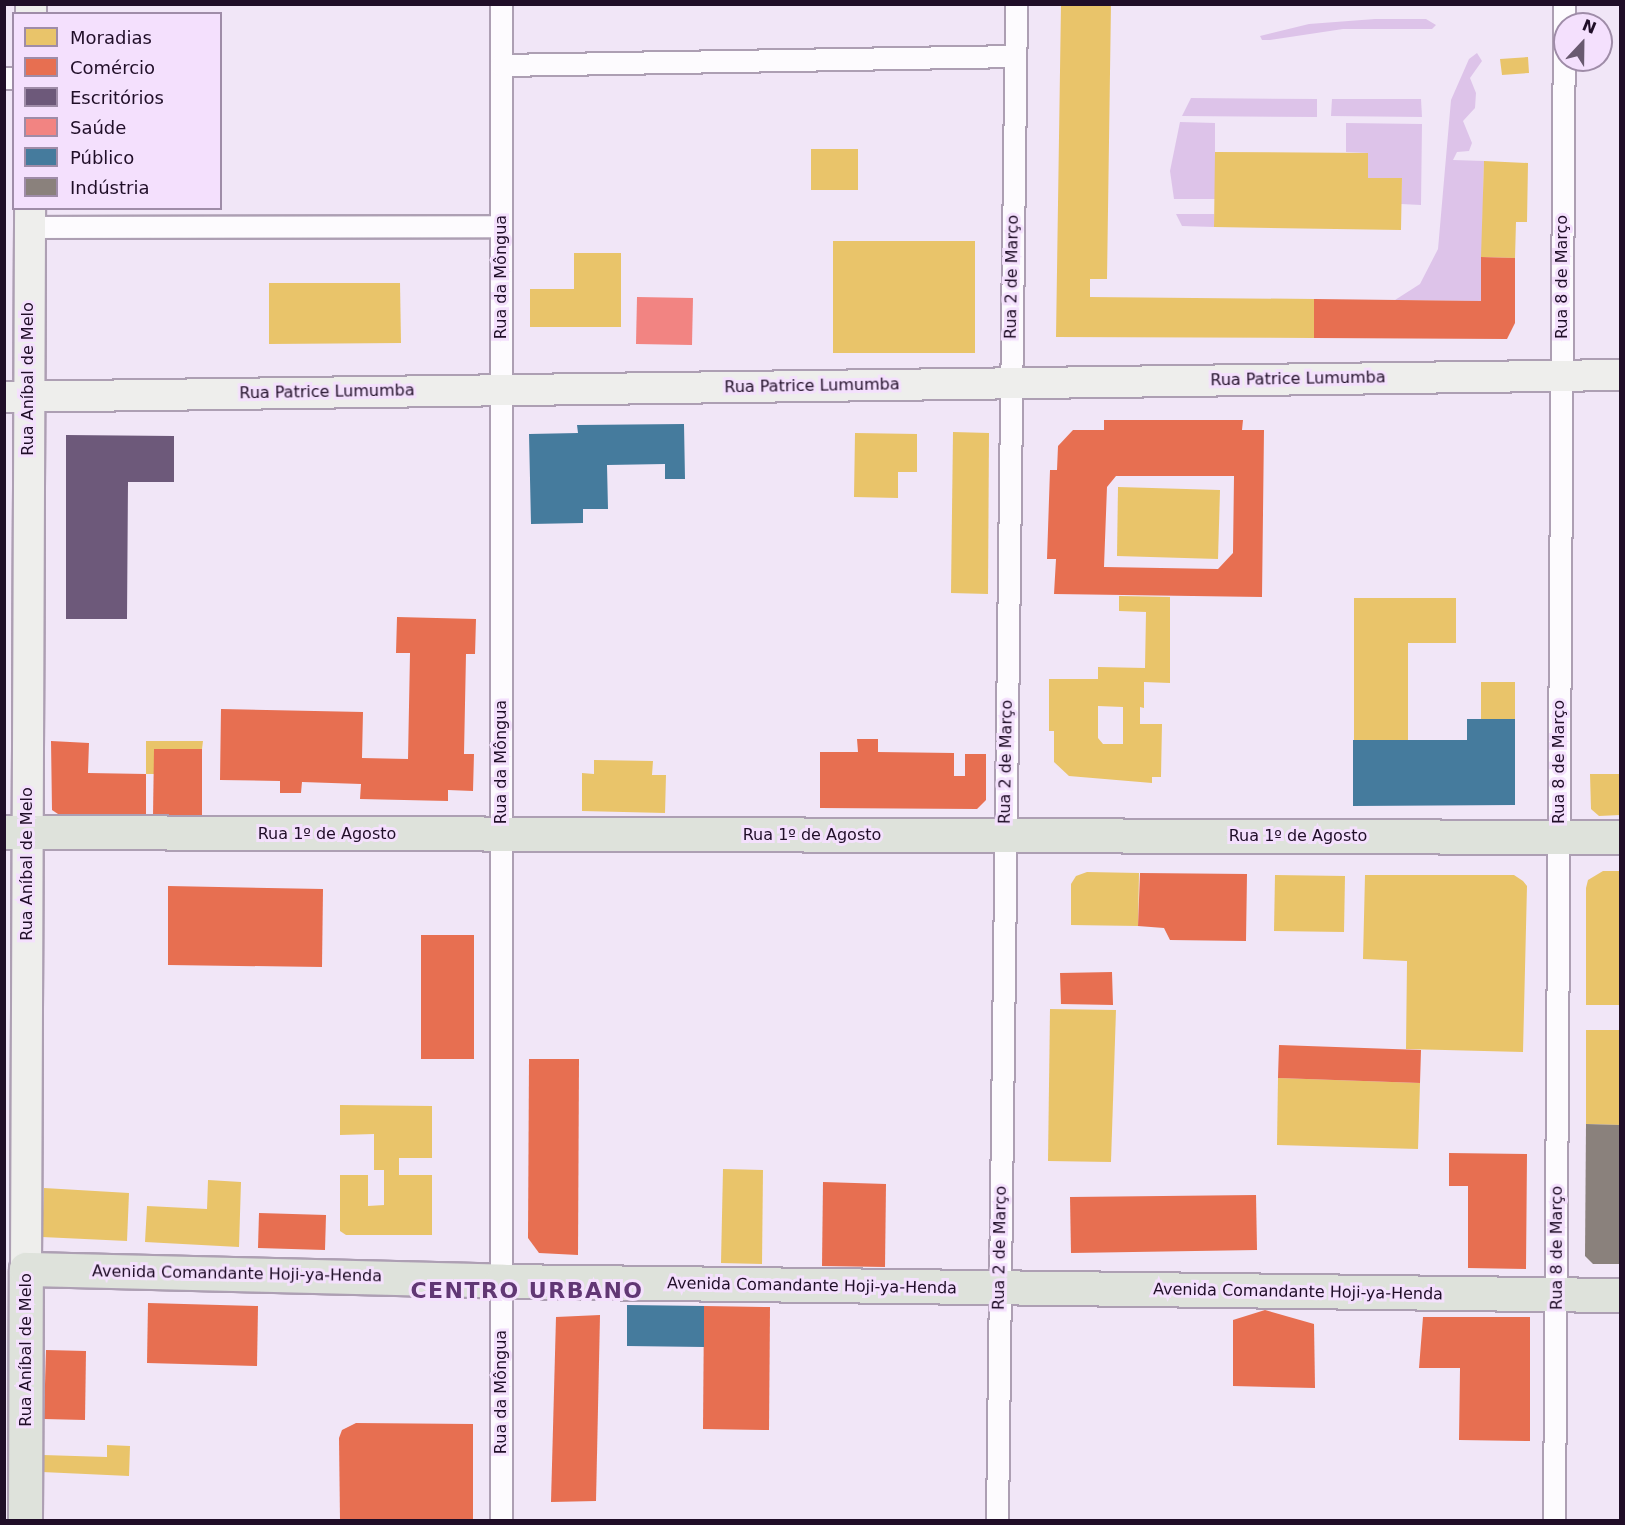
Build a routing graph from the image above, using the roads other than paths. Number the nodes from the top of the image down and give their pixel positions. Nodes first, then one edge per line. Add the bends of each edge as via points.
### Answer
1 (501, 4) edge
2 (1016, 4) edge
3 (1564, 4) edge
4 (1015, 56) junction
5 (501, 65) junction
6 (30, 218) edge
7 (501, 226) junction
8 (1620, 375) edge
9 (1562, 376) junction
10 (1010, 383) junction
11 (501, 390) junction
12 (16, 397) edge
13 (16, 833) edge
14 (501, 834) junction
15 (1006, 835) junction
16 (1558, 837) junction
17 (1620, 837) edge
18 (15, 1269) edge
19 (501, 1281) junction
20 (1000, 1289) junction
21 (1557, 1294) junction
22 (1620, 1295) edge
23 (25, 1521) edge
24 (501, 1521) edge
25 (997, 1521) edge
26 (1554, 1521) edge

1 - 5 street, Rua da Môngua
2 - 4 street, Rua 2 de Março
3 - 9 street, Rua 8 de Março
4 - 5 street
4 - 10 street, Rua 2 de Março
5 - 7 street, Rua da Môngua
6 - 7 street
6 - 12 street, Rua Aníbal de Melo
7 - 11 street, Rua da Môngua
8 - 9 street, Rua Patrice Lumumba
9 - 10 street, Rua Patrice Lumumba
9 - 16 street, Rua 8 de Março
10 - 11 street, Rua Patrice Lumumba
10 - 15 street, Rua 2 de Março
11 - 12 street, Rua Patrice Lumumba
11 - 14 street, Rua da Môngua
12 - 13 street, Rua Aníbal de Melo
13 - 14 main road, Rua 1º de Agosto
13 - 18 street, Rua Aníbal de Melo
14 - 15 main road, Rua 1º de Agosto
14 - 19 street, Rua da Môngua
15 - 16 main road, Rua 1º de Agosto
15 - 20 street, Rua 2 de Março
16 - 17 main road, Rua 1º de Agosto
16 - 21 street, Rua 8 de Março
18 - 19 main road, Avenida Comandante Hoji-ya-Henda
18 - 23 main road, Rua Aníbal de Melo
19 - 20 main road, Avenida Comandante Hoji-ya-Henda
19 - 24 street, Rua da Môngua
20 - 21 main road, Avenida Comandante Hoji-ya-Henda
20 - 25 street, Rua 2 de Março
21 - 22 main road, Avenida Comandante Hoji-ya-Henda
21 - 26 street, Rua 8 de Março

